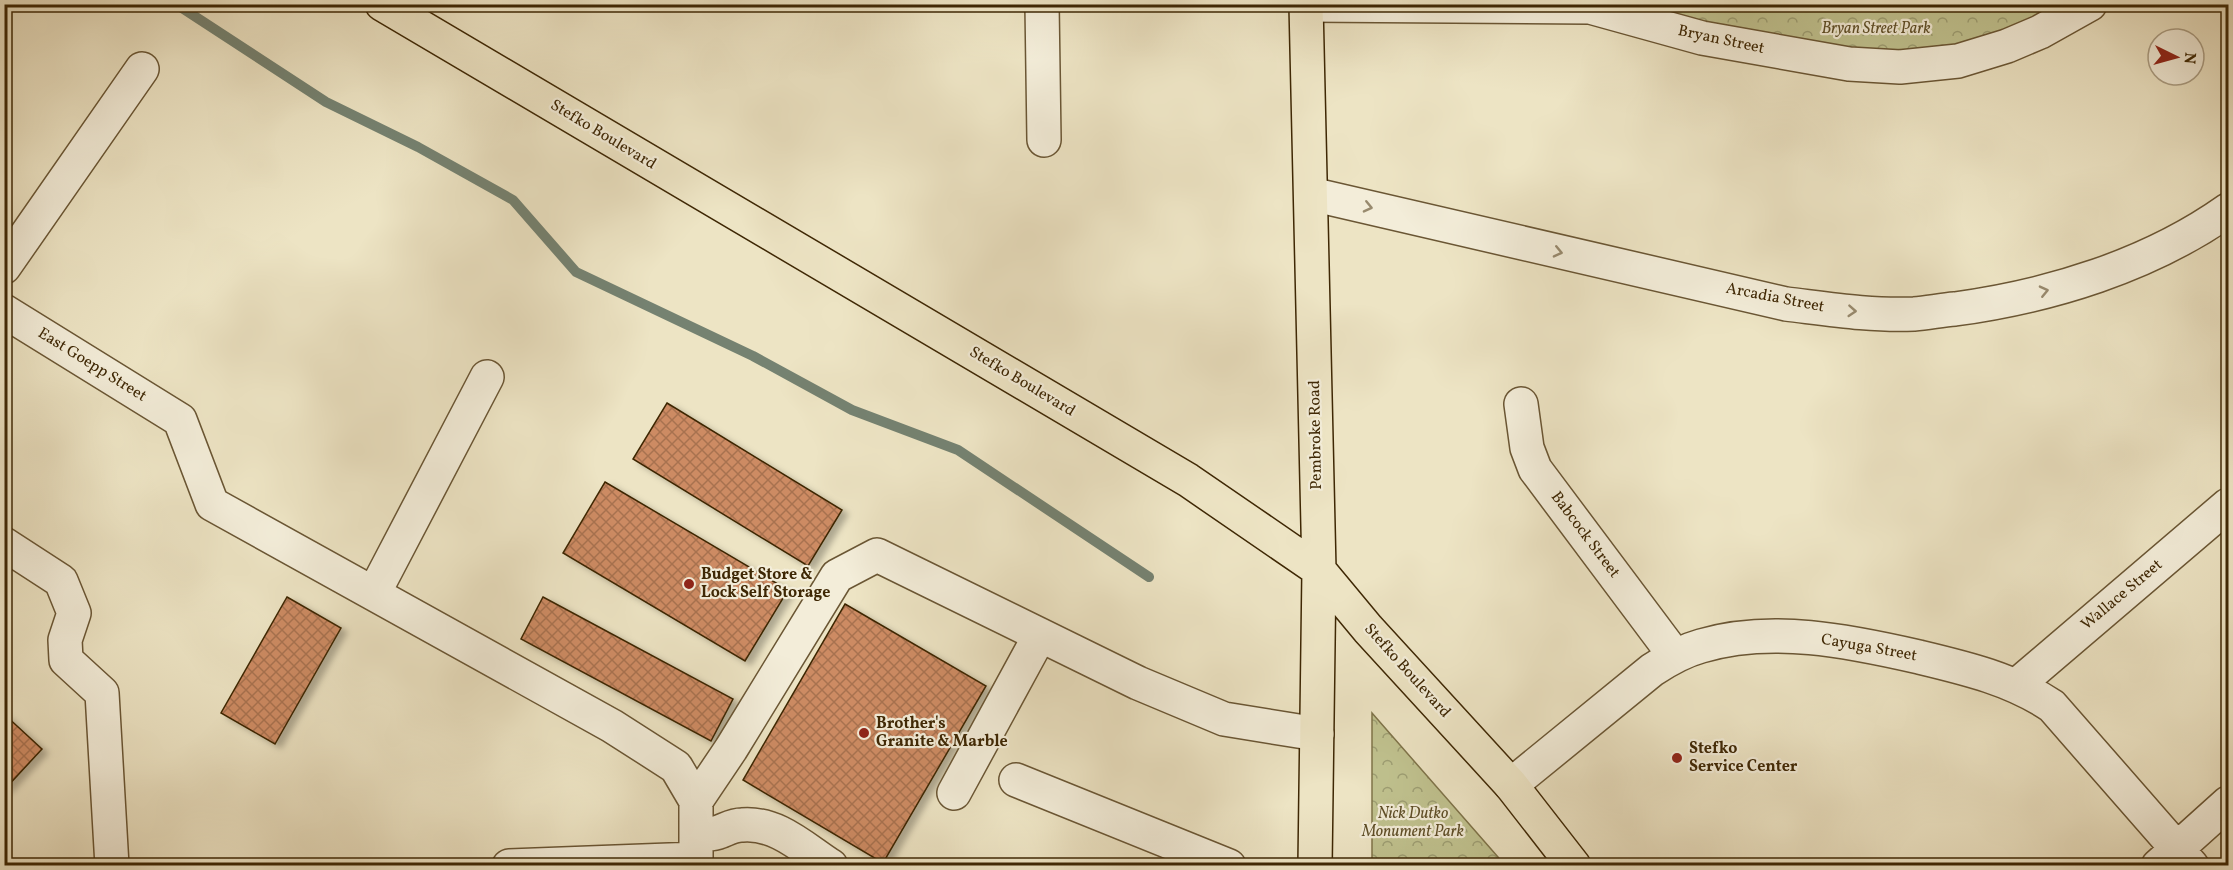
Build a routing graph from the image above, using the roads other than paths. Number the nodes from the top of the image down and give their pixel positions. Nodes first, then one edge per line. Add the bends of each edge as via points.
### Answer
1 (382, 4) edge
2 (1042, 4) edge
3 (2090, 4) edge
4 (1306, 5) edge
5 (1590, 6) edge
6 (142, 69) dead end
7 (1044, 140) dead end
8 (1311, 194) junction
9 (2229, 210) edge
10 (4, 267) edge
11 (4, 311) edge
12 (487, 377) dead end
13 (1521, 404) dead end
14 (2229, 505) edge
15 (4, 544) edge
16 (1319, 570) junction
17 (374, 593) junction
18 (1040, 635) junction
19 (1676, 656) junction
20 (2016, 686) junction
21 (1317, 734) junction
22 (1016, 780) dead end
23 (1511, 785) junction
24 (954, 793) dead end
25 (696, 801) junction
26 (2229, 803) edge
27 (696, 853) edge
28 (2176, 860) edge
29 (112, 866) edge
30 (509, 866) edge
31 (831, 866) edge
32 (1228, 866) edge
33 (1315, 866) edge
34 (1574, 866) edge

1 - 16 main road, Stefko Boulevard via 1188,480
2 - 7 street
3 - 5 street, Bryan Street via 1997,50 1958,61 1900,67 1849,64 1692,36
4 - 5 street, Bryan Street
4 - 8 main road, Pembroke Road
6 - 10 street
8 -> 9 street, Arcadia Street via 1786,304 1914,314 1991,304 2064,287 2177,242
8 - 16 main road, Pembroke Road
11 - 17 street, East Goepp Street via 180,420 212,504
12 - 17 street
13 - 19 street, Babcock Street via 1527,448 1535,469
14 - 20 street, Wallace Street
15 - 29 street via 62,581 74,614 64,640 66,660 102,693
16 - 21 main road, Pembroke Road
16 - 23 main road, Stefko Boulevard
17 - 25 street via 612,726 676,767
18 - 21 street via 1224,719
18 - 24 street
18 - 25 street via 877,555 837,576
19 - 20 street, Cayuga Street via 1734,639 1813,638 1939,662
19 - 23 street, Cayuga Street via 1652,670
20 - 28 street, Cayuga Street via 2052,706
21 - 33 main road, Pembroke Road
22 - 32 street
23 - 34 main road, Stefko Boulevard
25 - 27 street
26 - 28 street
27 - 30 street
27 - 31 street via 717,833 743,824 785,834

